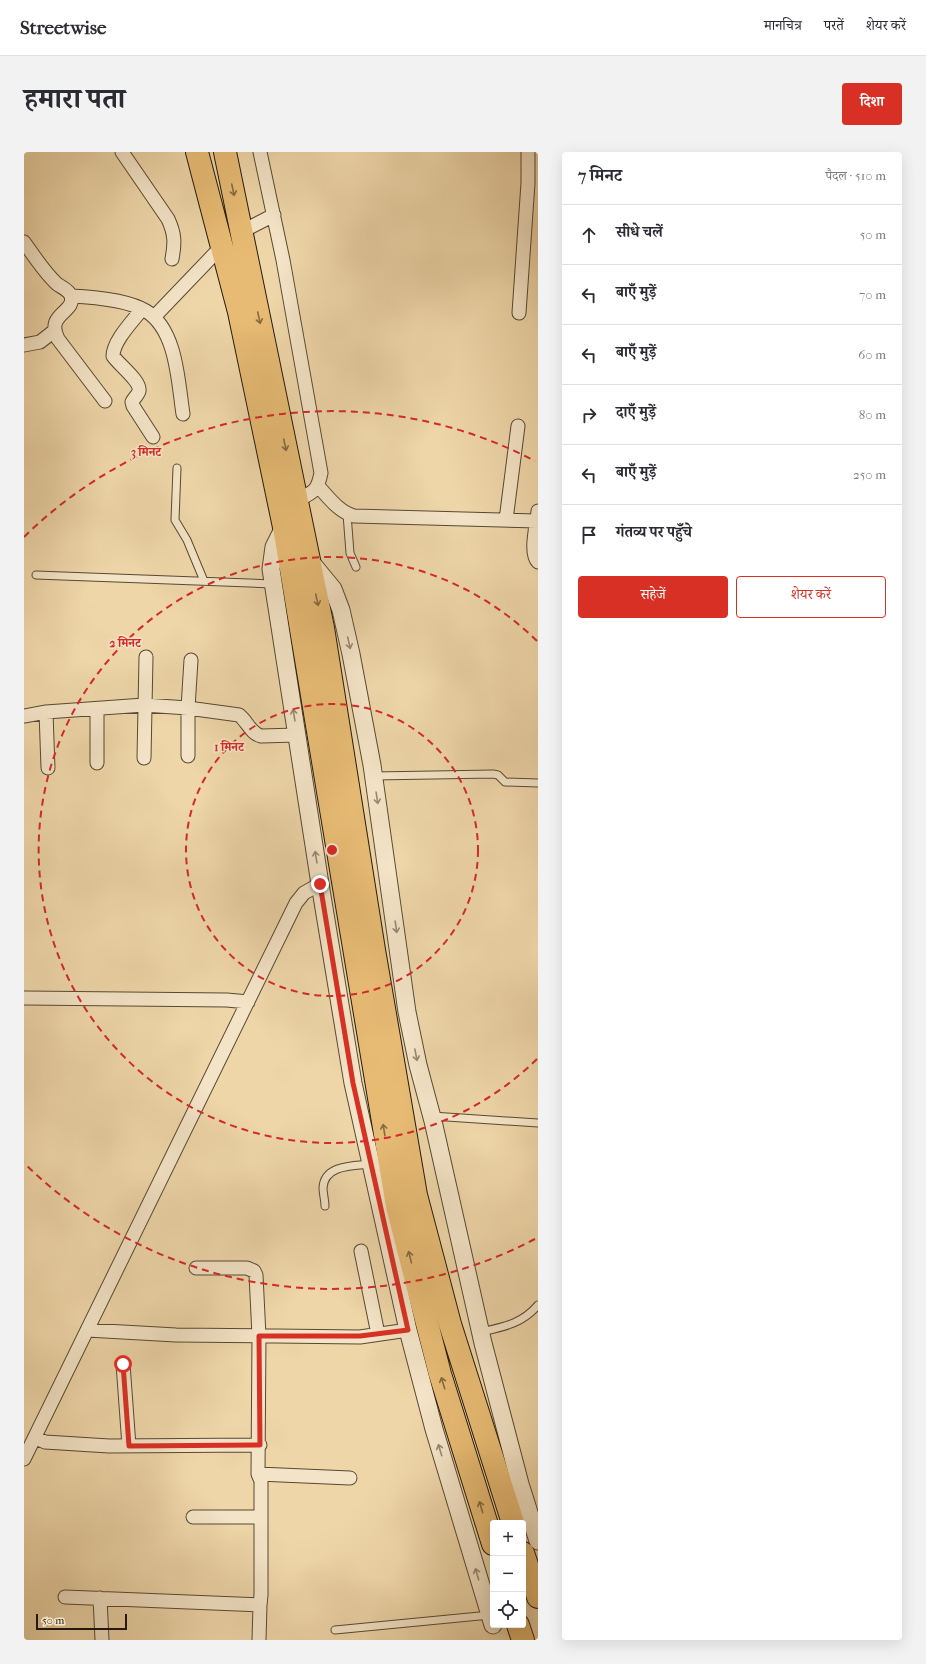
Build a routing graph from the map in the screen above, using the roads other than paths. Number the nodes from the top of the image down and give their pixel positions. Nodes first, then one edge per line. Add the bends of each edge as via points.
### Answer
1 (122, 152) edge
2 (197, 152) edge
3 (226, 152) edge
4 (260, 152) edge
5 (528, 152) edge
6 (274, 215) junction
7 (241, 232) junction
8 (24, 242) edge
9 (222, 246) junction
10 (172, 259) dead end
11 (71, 296) junction
12 (142, 309) junction
13 (519, 313) dead end
14 (154, 317) junction
15 (54, 331) junction
16 (24, 344) edge
17 (105, 401) dead end
18 (183, 414) dead end
19 (518, 426) dead end
20 (153, 437) dead end
21 (177, 468) dead end
22 (318, 486) junction
23 (297, 501) junction
24 (347, 514) junction
25 (538, 516) edge
26 (506, 520) junction
27 (284, 527) junction
28 (309, 559) junction
29 (538, 562) edge
30 (356, 567) dead end
31 (36, 575) dead end
32 (204, 581) junction
33 (273, 584) junction
34 (146, 657) dead end
35 (191, 660) dead end
36 (144, 705) junction
37 (188, 708) junction
38 (97, 709) junction
39 (46, 712) junction
40 (24, 716) edge
41 (297, 735) junction
42 (188, 756) dead end
43 (144, 758) dead end
44 (97, 763) dead end
45 (48, 768) dead end
46 (374, 776) junction
47 (538, 784) edge
48 (320, 884) junction
49 (24, 998) edge
50 (248, 1002) junction
51 (432, 1116) junction
52 (538, 1123) edge
53 (371, 1164) junction
54 (325, 1206) dead end
55 (360, 1251) dead end
56 (196, 1268) dead end
57 (538, 1305) edge
58 (87, 1330) junction
59 (408, 1330) junction
60 (480, 1332) junction
61 (378, 1334) junction
62 (259, 1336) junction
63 (123, 1364) dead end
64 (36, 1438) junction
65 (260, 1445) junction
66 (129, 1446) junction
67 (24, 1459) edge
68 (258, 1474) junction
69 (350, 1478) dead end
70 (193, 1517) dead end
71 (262, 1517) junction
72 (512, 1520) edge
73 (490, 1534) edge
74 (538, 1542) edge
75 (524, 1556) edge
76 (64, 1597) dead end
77 (538, 1597) edge
78 (100, 1598) junction
79 (260, 1605) junction
80 (490, 1615) edge
81 (490, 1622) edge
82 (494, 1628) edge
83 (519, 1628) edge
84 (335, 1630) dead end
85 (102, 1640) edge
86 (259, 1640) edge
87 (498, 1640) edge
88 (523, 1640) edge

1 - 10 street via 174,232
2 - 9 highway
3 -> 7 highway
4 - 6 street
5 - 13 street
6 - 7 street
6 - 22 street via 319,462
7 -> 23 highway
8 - 11 street via 57,284
9 - 14 street
9 - 27 highway via 239,312
11 - 12 street via 110,300
11 - 15 street via 66,310 56,321
12 - 14 street
12 - 20 street via 117,342 113,356 139,386 132,402 133,406
14 - 18 street via 171,344
15 - 16 street via 40,342
15 - 17 street
19 - 26 street
21 - 32 lane via 175,520 187,540
22 - 23 street
22 - 24 street
23 - 28 highway
24 - 26 street
24 - 30 lane via 350,553
25 - 26 street
25 - 29 street via 533,552 534,559
27 - 33 street via 274,547 271,569
73 -> 27 highway via 440,1374 397,1206
28 -> 46 street via 333,589 341,610
28 -> 72 highway via 323,628 416,1195 450,1324
31 - 32 lane
32 - 33 lane
41 -> 33 street
34 - 36 street
35 - 37 street
36 - 37 street
36 - 38 street
36 - 43 street
37 - 41 street via 239,715 256,735
37 - 42 street
38 - 39 street
38 - 44 street
39 - 40 street
39 - 45 street
48 -> 41 street
46 - 47 lane via 493,774 505,782
46 -> 51 street via 407,1012
48 - 50 street via 304,893 296,903
48 - 53 street via 353,1083
49 - 50 street
50 - 58 street
51 - 52 lane
51 - 60 street
53 - 54 lane via 331,1171 323,1187
53 - 59 street
55 - 61 street
56 - 62 street via 247,1268 254,1271 258,1290
57 - 60 lane via 523,1320
58 - 62 street
58 - 64 street
59 - 61 street
80 -> 59 street via 434,1429
60 - 74 street
61 - 62 street
62 - 65 street
63 - 66 street
64 - 66 street via 45,1442
64 - 67 street
65 - 66 street
65 - 68 street
68 - 69 street
68 - 71 street via 261,1481
70 - 71 street
71 - 79 street
75 - 77 highway
76 - 78 street
78 - 79 street
78 - 85 street
79 - 86 street
81 - 84 lane
82 - 87 street
83 - 88 highway

